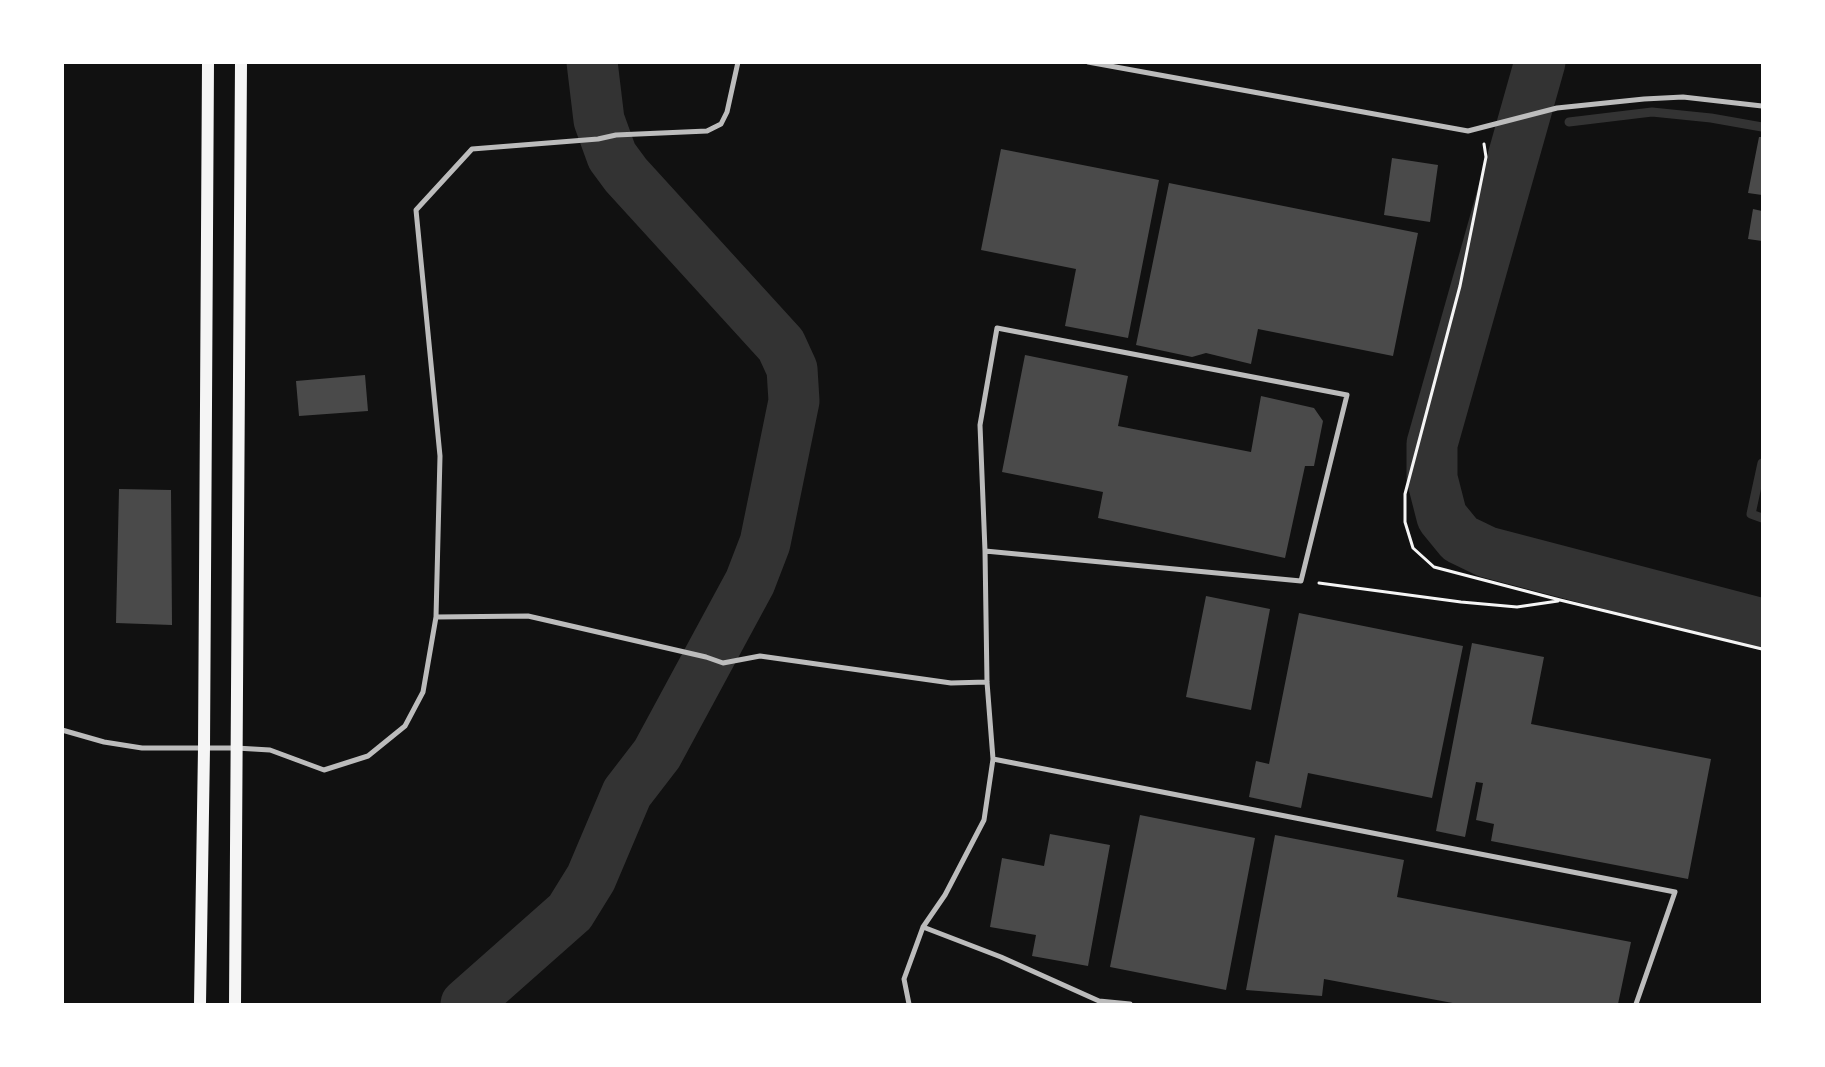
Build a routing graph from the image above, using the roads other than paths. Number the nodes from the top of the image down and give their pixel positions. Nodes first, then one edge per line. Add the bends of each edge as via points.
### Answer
1 (208, 62) edge
2 (241, 62) edge
3 (738, 62) edge
4 (1088, 62) edge
5 (1762, 106) edge
6 (985, 551) junction
7 (436, 617) junction
8 (987, 682) junction
9 (62, 730) edge
10 (204, 748) junction
11 (236, 748) junction
12 (993, 759) junction
13 (923, 927) junction
14 (200, 1004) edge
15 (235, 1004) edge
16 (909, 1004) edge
17 (1130, 1004) edge
18 (1636, 1004) edge

1 - 10 main road
2 - 11 main road
3 - 7 street via 727,112 721,124 707,131 616,135 472,149 416,210 440,456
4 - 5 street via 1468,131 1557,108 1683,97
6 - 6 street via 980,425 997,328 1347,395 1301,581
6 - 8 street
7 - 8 street via 528,616 723,663 760,656 951,683
7 - 11 street via 423,692 404,726 368,756 324,770 270,750
8 - 12 street
9 - 10 street via 142,748
10 - 11 street
10 - 14 main road
11 - 15 main road
12 - 13 street via 984,820 945,895
12 - 18 street via 1675,892
13 - 16 street via 904,979
13 - 17 street via 1001,957 1099,1001

